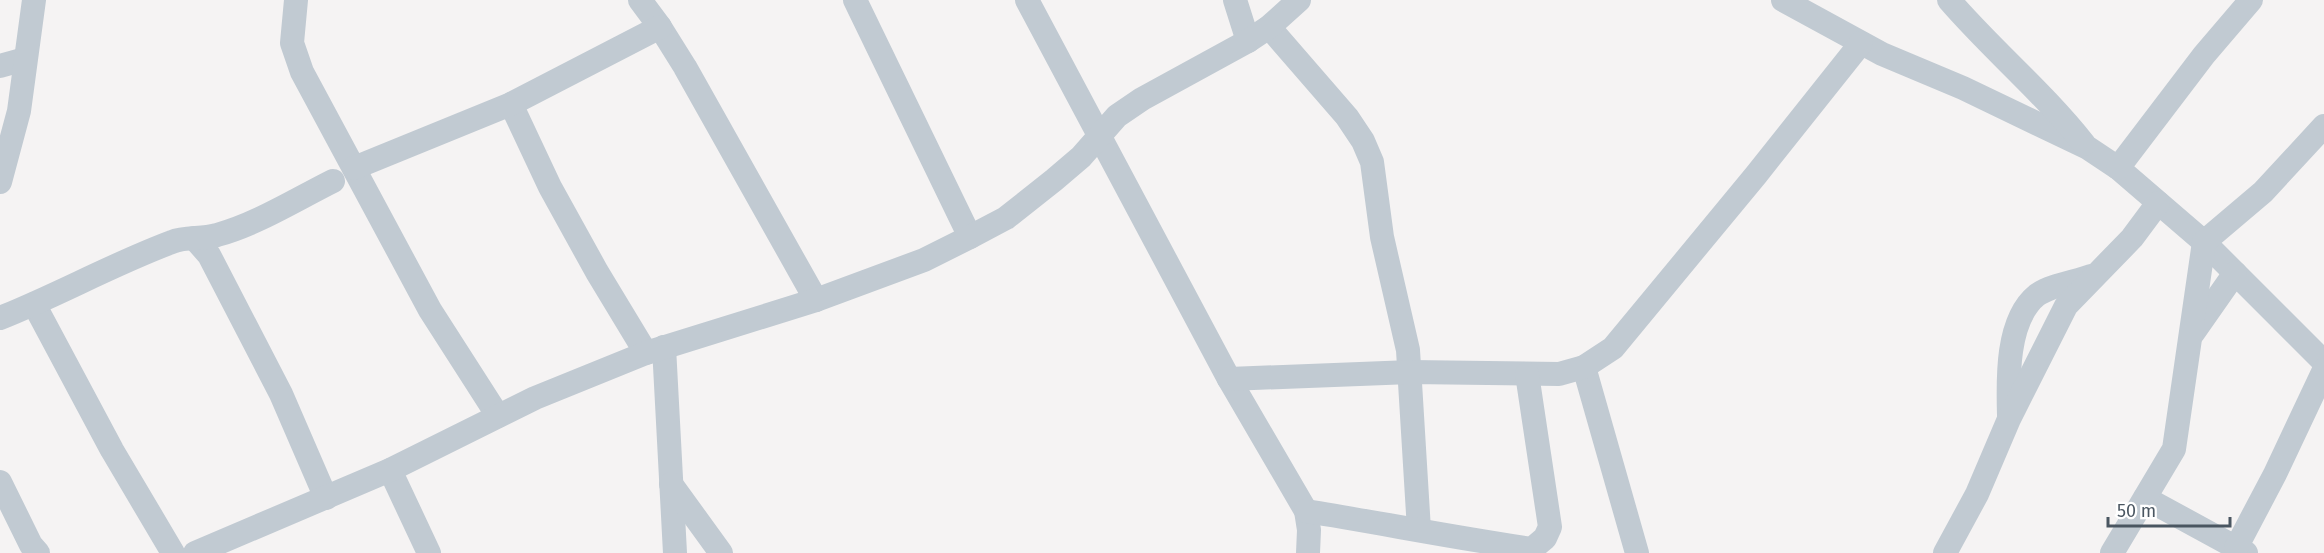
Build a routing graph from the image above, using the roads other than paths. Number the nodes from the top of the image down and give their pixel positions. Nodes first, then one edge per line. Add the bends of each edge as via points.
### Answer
1 (34, 0) edge
2 (296, 0) edge
3 (640, 0) edge
4 (855, 0) edge
5 (1027, 0) edge
6 (1235, 0) edge
7 (1299, 0) edge
8 (1783, 0) edge
9 (1949, 0) edge
10 (2251, 0) edge
11 (660, 27) junction
12 (1269, 27) junction
13 (1248, 41) junction
14 (1861, 43) junction
15 (25, 59) junction
16 (0, 66) edge
17 (511, 104) junction
18 (2324, 126) edge
19 (1098, 136) junction
20 (2088, 148) junction
21 (2118, 168) junction
22 (356, 170) junction
23 (0, 182) edge
24 (2158, 203) junction
25 (970, 237) junction
26 (2204, 242) junction
27 (206, 243) junction
28 (2235, 273) junction
29 (2096, 275) junction
30 (816, 300) junction
31 (34, 304) junction
32 (0, 318) edge
33 (2190, 337) junction
34 (655, 350) junction
35 (2324, 362) edge
36 (1584, 367) junction
37 (2324, 370) edge
38 (1411, 372) junction
39 (1527, 374) junction
40 (1229, 380) junction
41 (498, 416) junction
42 (2009, 419) junction
43 (390, 470) junction
44 (0, 482) edge
45 (671, 484) junction
46 (326, 498) junction
47 (2145, 498) junction
48 (1306, 511) junction
49 (1436, 539) edge
50 (32, 550) edge
51 (2241, 550) edge
52 (173, 553) edge
53 (195, 553) edge
54 (429, 553) edge
55 (675, 553) edge
56 (721, 553) edge
57 (1308, 553) edge
58 (1637, 553) edge
59 (1945, 553) edge
60 (2112, 553) edge

1 - 15 street
2 - 22 street via 292,44 302,72
3 - 11 street
4 - 25 street
5 - 19 street
6 - 13 street
7 - 12 street
8 - 14 street
9 - 20 street via 1973,29 2060,113
10 - 21 street
11 - 17 street
11 - 30 street
12 - 13 street
12 - 38 street via 1347,117 1372,162 1382,237
13 - 19 street via 1142,99 1117,116
14 - 20 street
14 - 36 street via 1613,348
15 - 16 street
15 - 23 street via 19,111
17 - 22 street
17 - 34 street via 550,187 597,272
18 - 26 street via 2263,192
19 - 25 street via 1081,157 1006,218
19 - 40 street
20 - 21 street
21 - 24 street
22 - 27 street
22 - 41 street via 430,310
24 - 26 street
24 - 29 street via 2132,238
25 - 30 street via 924,260
26 - 28 street
26 - 33 street
27 - 31 street via 174,241
27 - 46 street via 281,394
28 - 33 street
28 - 35 street
29 - 42 street via 2066,306
29 - 42 street via 2038,294 2025,309 2015,331 2008,376
30 - 34 street
31 - 32 street
31 - 52 street via 112,450
33 - 47 street via 2174,449
34 - 41 street
34 - 45 street
36 - 39 street via 1559,374
36 - 58 street
37 - 51 street
38 - 39 street
38 - 40 street
38 - 49 street
39 - 49 street via 1550,527 1545,538 1532,549
40 - 48 street
41 - 43 street
42 - 59 street via 1977,494
43 - 46 street
43 - 54 street
44 - 50 street
45 - 55 street
45 - 56 street
46 - 53 street
47 - 51 street
47 - 60 street
48 - 49 street
48 - 57 street

